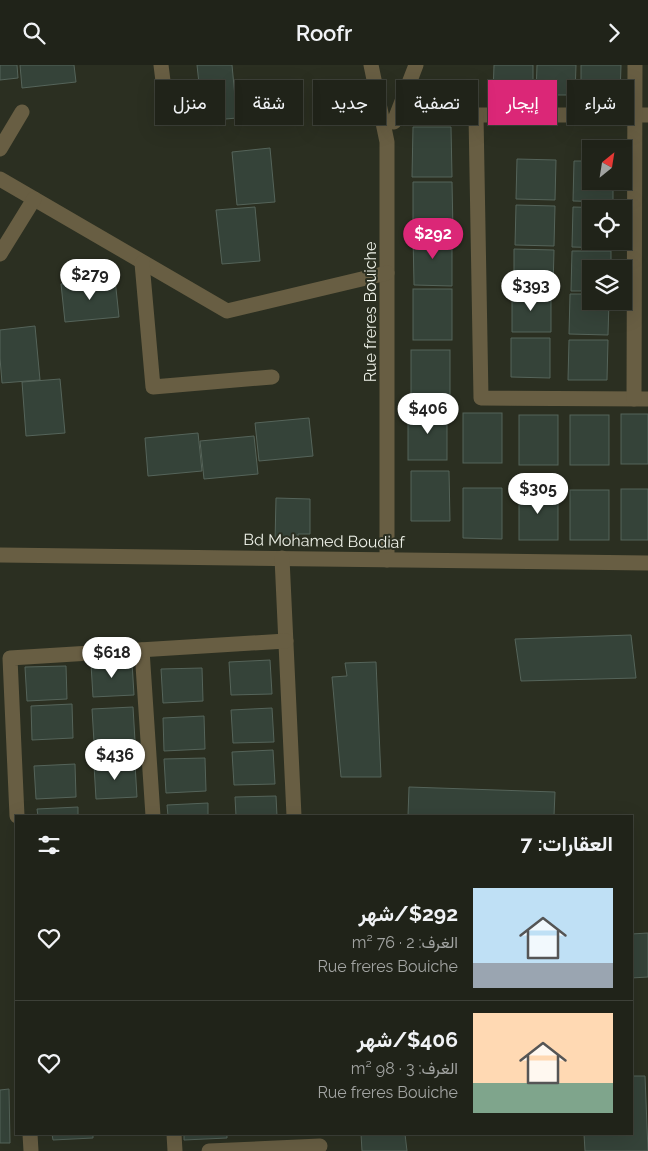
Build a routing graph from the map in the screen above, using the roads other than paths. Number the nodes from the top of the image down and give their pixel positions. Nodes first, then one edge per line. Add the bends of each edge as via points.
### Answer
1 (161, 65) edge
2 (371, 65) edge
3 (416, 65) edge
4 (635, 65) edge
5 (163, 80) edge
6 (410, 80) edge
7 (22, 112) dead end
8 (478, 115) edge
9 (641, 115) edge
10 (396, 118) edge
11 (476, 125) edge
12 (387, 143) junction
13 (0, 149) edge
14 (0, 179) edge
15 (34, 199) junction
16 (0, 254) edge
17 (142, 263) junction
18 (387, 273) junction
19 (272, 377) dead end
20 (641, 399) edge
21 (0, 555) edge
22 (282, 558) junction
23 (387, 560) junction
24 (648, 563) edge
25 (286, 641) junction
26 (142, 649) junction
27 (17, 815) edge
28 (153, 815) edge
29 (294, 815) edge
30 (30, 1135) edge
31 (174, 1135) edge
32 (319, 1144) edge
33 (31, 1151) edge
34 (175, 1151) edge
35 (208, 1151) edge

1 - 5 street
2 - 12 street, Rue freres Bouiche
3 - 6 street
4 - 9 street
7 - 13 street
8 - 9 street
9 - 20 street
10 - 12 street
11 - 20 street via 481,397
12 - 18 street, Rue freres Bouiche
14 - 15 street
15 - 16 street
15 - 17 street
17 - 18 street via 227,311
17 - 19 street via 153,387
18 - 23 street, Rue freres Bouiche
21 - 22 street, Bd Mohamed Boudiaf
22 - 23 street, Bd Mohamed Boudiaf
22 - 25 street
23 - 24 street, Bd Mohamed Boudiaf
25 - 26 street
25 - 29 street
26 - 27 street via 10,658
26 - 28 street
30 - 33 street
31 - 34 street
32 - 35 street

